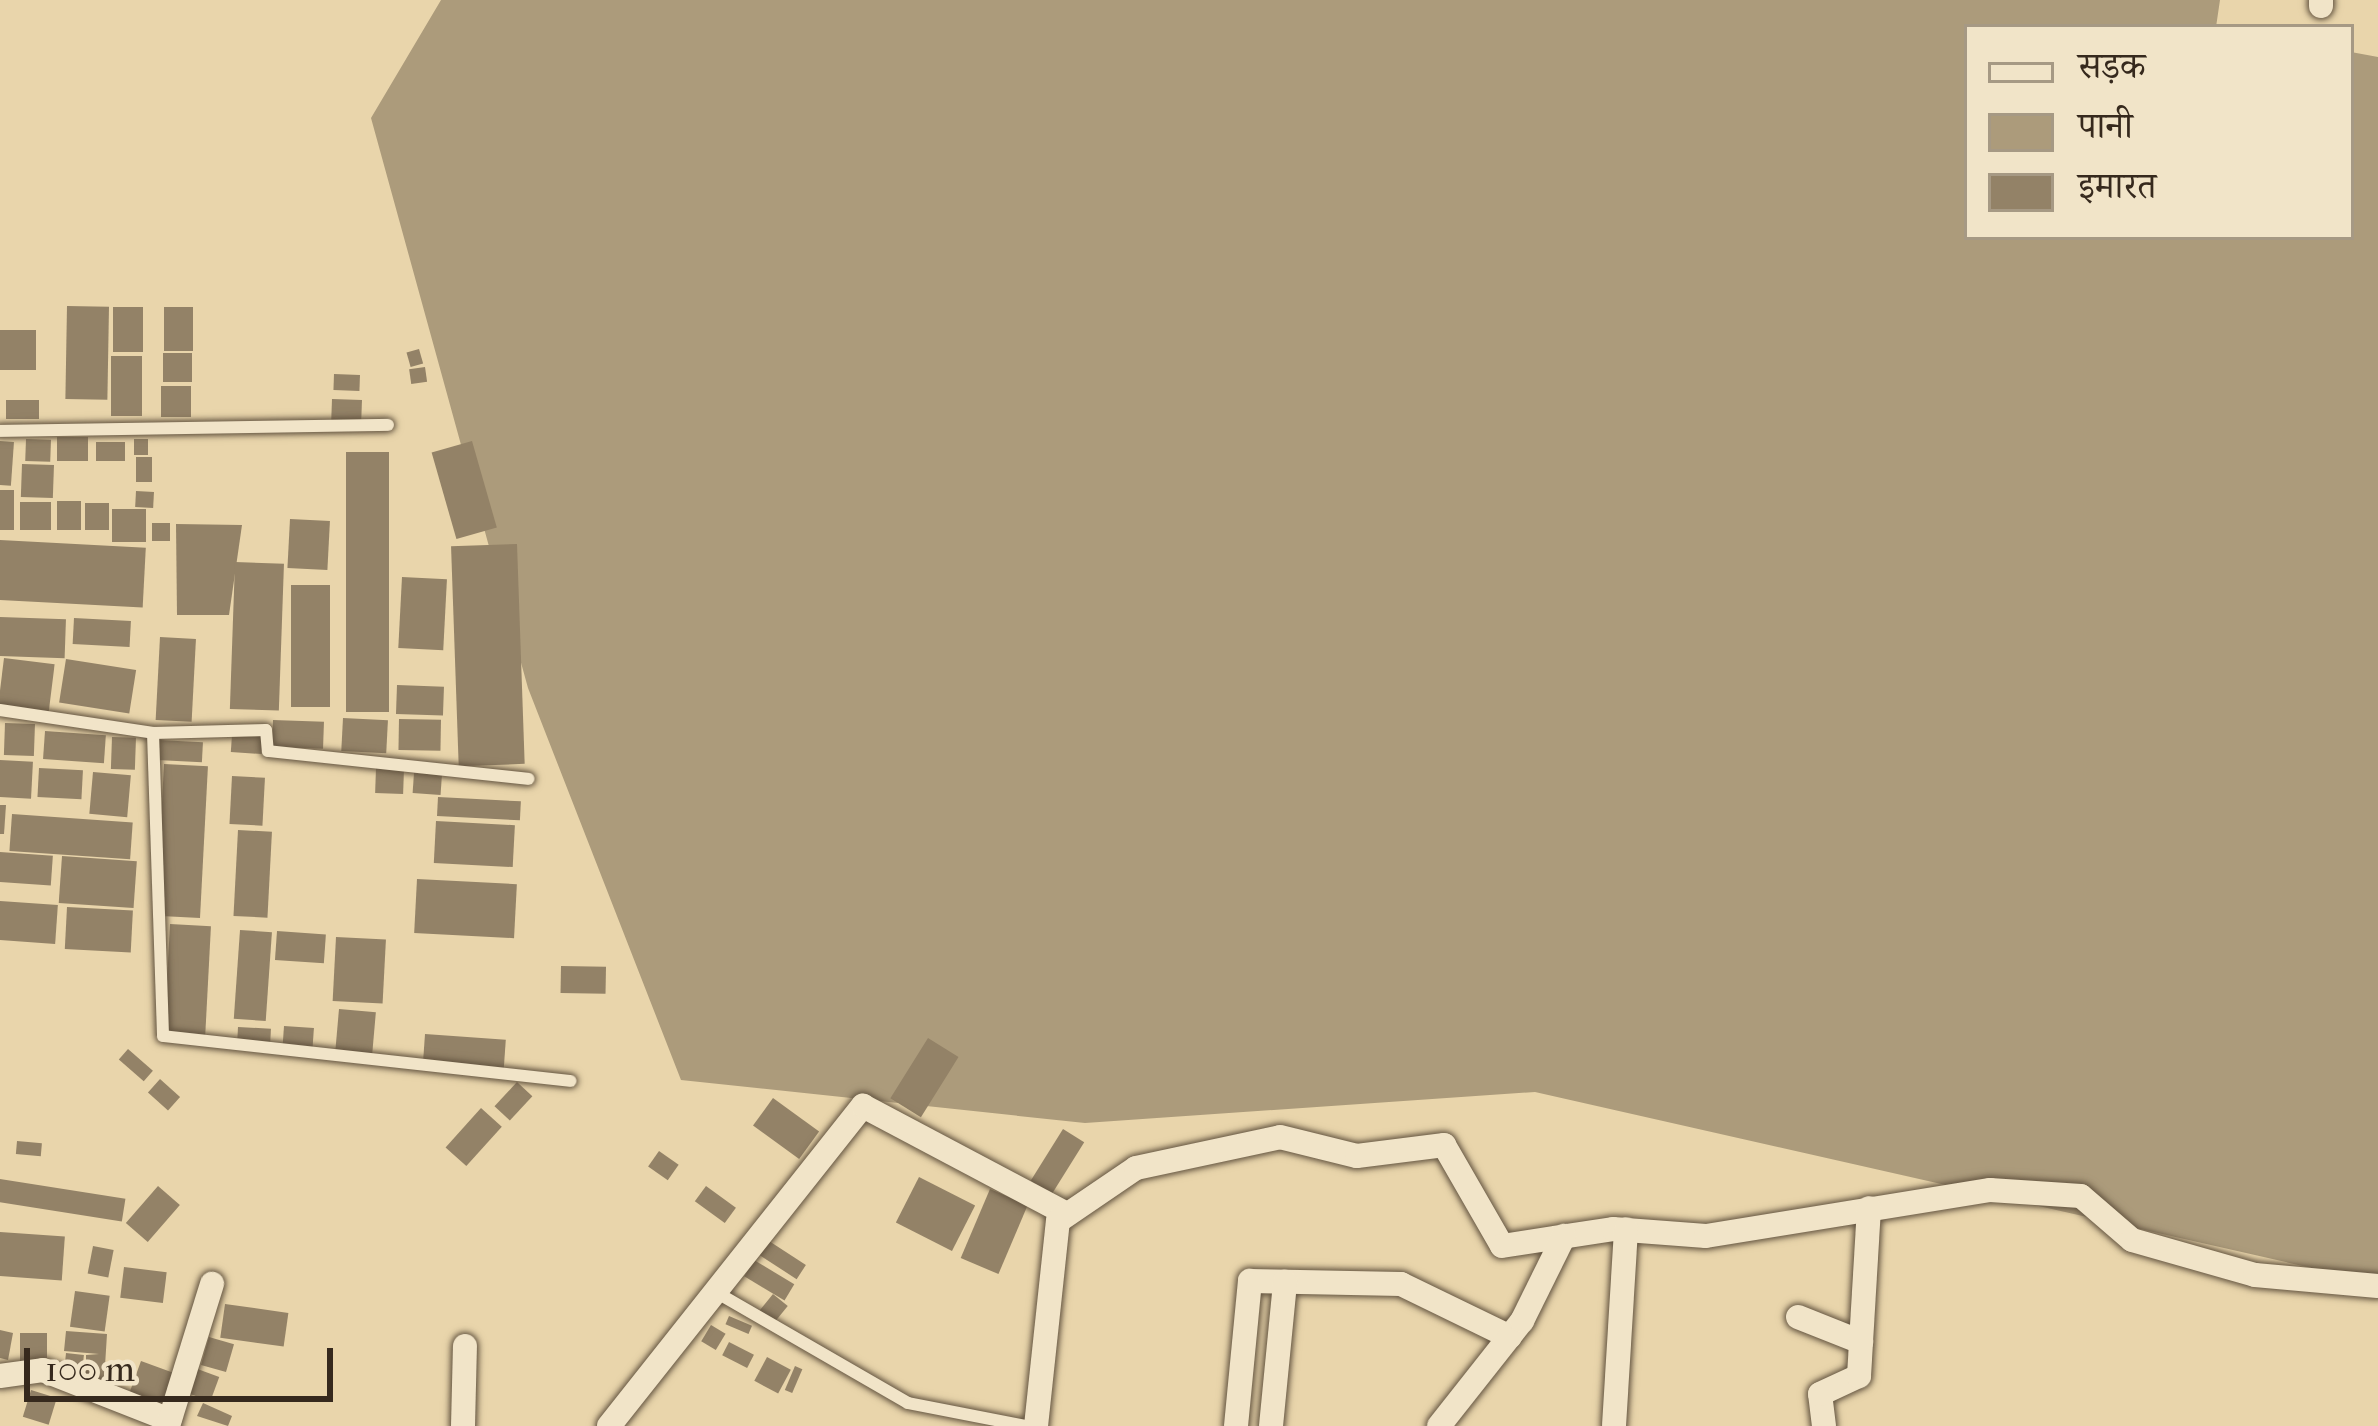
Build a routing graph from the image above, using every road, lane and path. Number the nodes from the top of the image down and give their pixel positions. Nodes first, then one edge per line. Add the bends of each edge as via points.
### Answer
1 (388, 425) dead end
2 (0, 431) edge
3 (0, 710) edge
4 (153, 733) junction
5 (528, 778) dead end
6 (571, 1081) dead end
7 (1869, 1208) junction
8 (1065, 1213) junction
9 (1626, 1229) junction
10 (1564, 1236) junction
11 (1285, 1282) junction
12 (212, 1284) dead end
13 (2378, 1286) edge
14 (713, 1291) junction
15 (1798, 1317) dead end
16 (1510, 1336) junction
17 (1862, 1342) junction
18 (465, 1346) dead end
19 (0, 1376) edge
20 (169, 1423) edge
21 (463, 1426) edge
22 (609, 1426) edge
23 (1026, 1426) edge
24 (1036, 1426) edge
25 (1236, 1426) edge
26 (1270, 1426) edge
27 (1439, 1426) edge
28 (1614, 1426) edge
29 (1825, 1426) edge

1 - 2 lane
3 - 4 lane
4 - 5 lane via 266,730 268,752
4 - 6 lane via 163,1036
7 - 9 street via 1689,1238
7 - 13 street via 1980,1190 2080,1196 2138,1242 2288,1282
7 - 17 street
8 - 10 street via 1136,1168 1280,1137 1358,1156 1439,1144 1494,1242
8 - 14 street via 863,1106
8 - 24 street via 1050,1243
9 - 10 street
9 - 28 street
10 - 16 street
11 - 16 street via 1401,1284
11 - 25 street via 1246,1288
11 - 26 street
12 - 20 street
14 - 22 street
14 - 23 lane via 908,1403
15 - 17 street
16 - 27 street
17 - 29 street via 1858,1381 1820,1394
18 - 21 street
19 - 20 street via 43,1370

